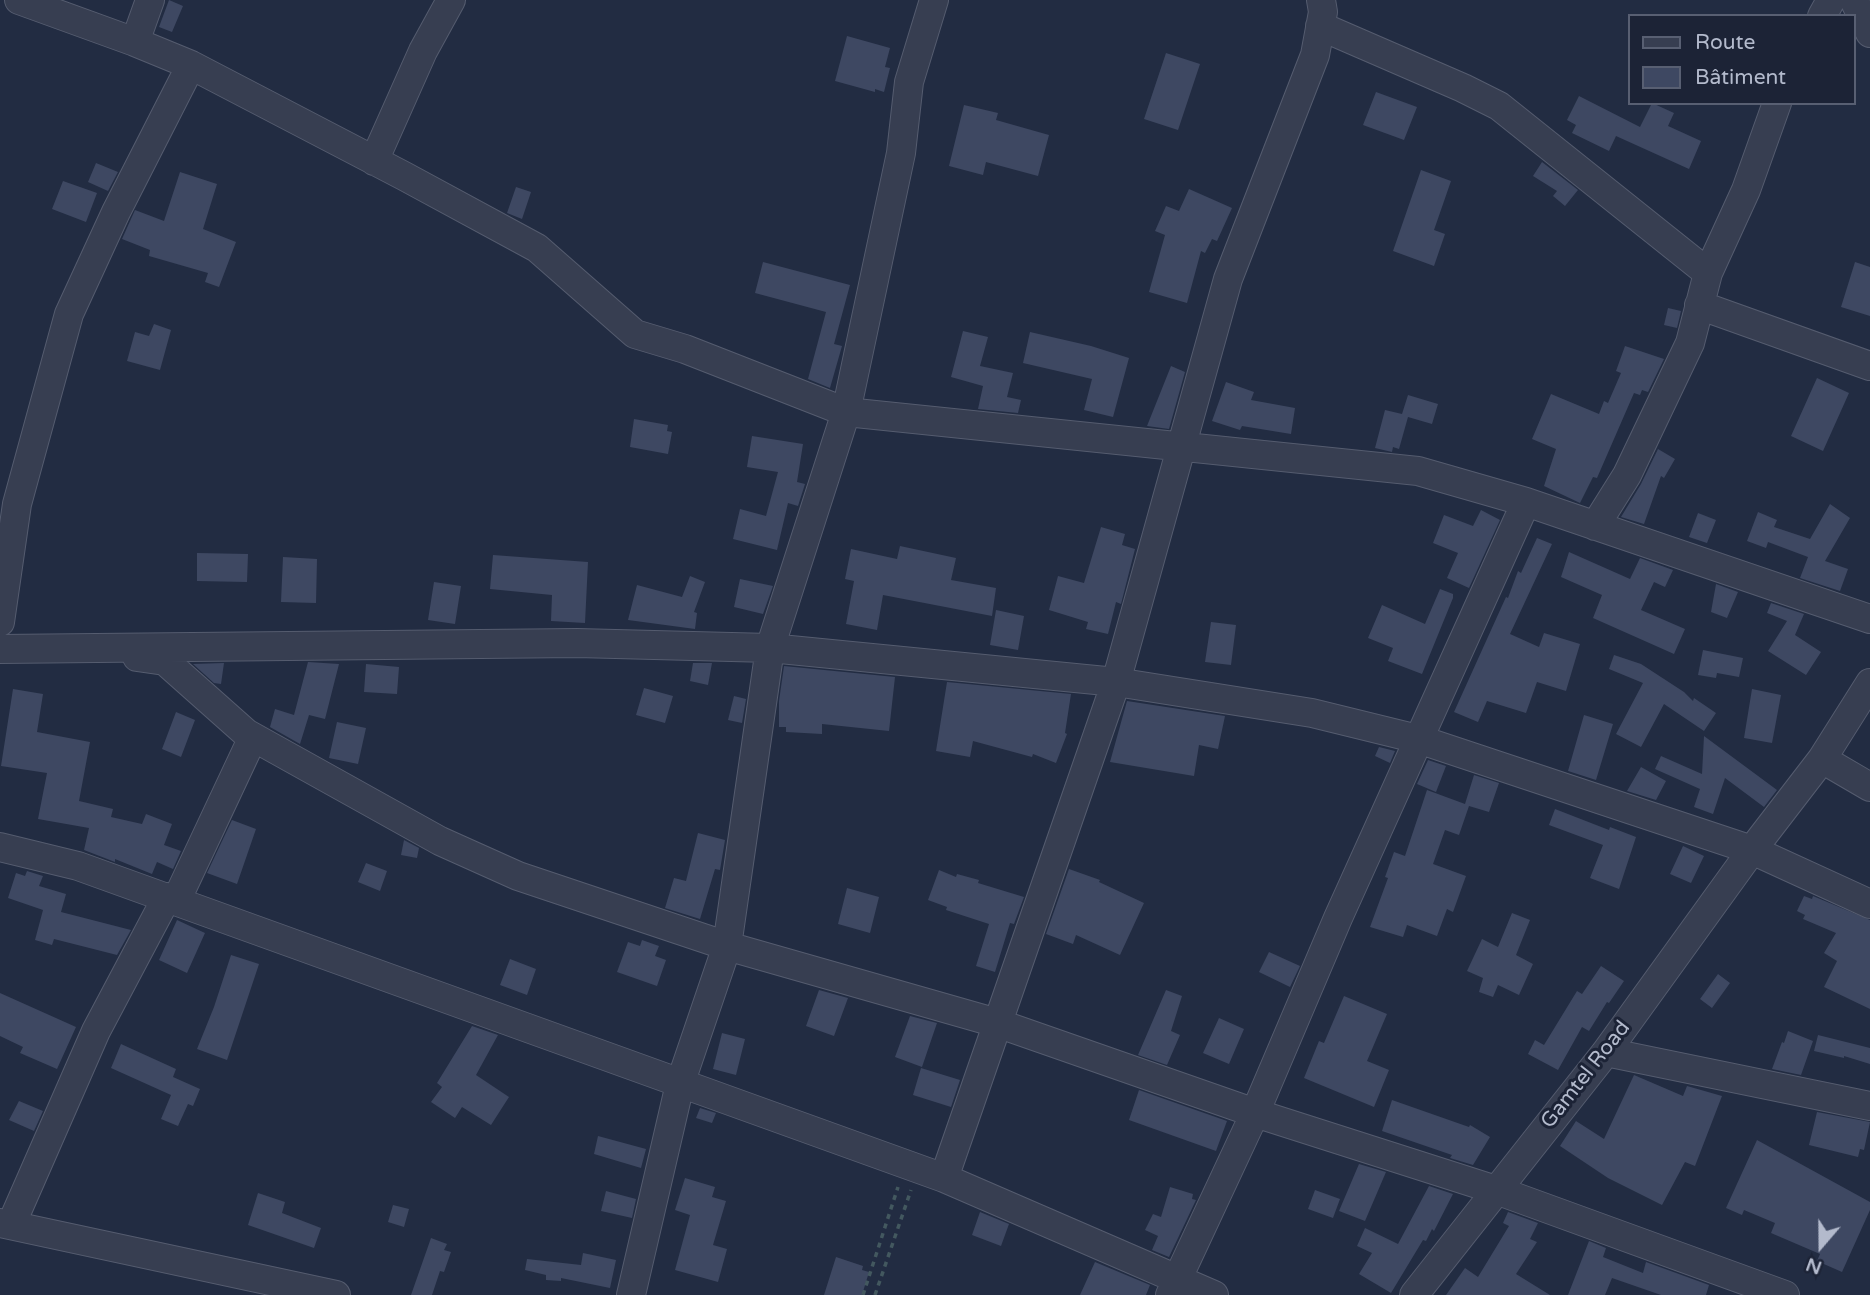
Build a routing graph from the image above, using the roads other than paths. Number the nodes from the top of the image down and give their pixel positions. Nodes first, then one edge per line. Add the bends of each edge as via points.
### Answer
1 (19, 0) edge
2 (150, 0) edge
3 (451, 0) edge
4 (934, 0) edge
5 (1854, 0) edge
6 (1321, 13) edge
7 (1870, 33) edge
8 (135, 41) junction
9 (191, 65) junction
10 (1776, 105) edge
11 (374, 161) junction
12 (1708, 273) junction
13 (1699, 305) junction
14 (1870, 366) edge
15 (846, 412) junction
16 (1182, 445) junction
17 (1526, 502) junction
18 (9, 503) edge
19 (1595, 526) junction
20 (1870, 619) edge
21 (0, 622) edge
22 (72, 648) junction
23 (770, 648) junction
24 (0, 649) edge
25 (1116, 682) junction
26 (1870, 683) edge
27 (253, 737) junction
28 (1418, 739) junction
29 (1822, 759) junction
30 (1870, 787) edge
31 (0, 847) edge
32 (1752, 850) junction
33 (171, 899) junction
34 (1870, 904) edge
35 (727, 946) junction
36 (997, 1023) junction
37 (1606, 1052) junction
38 (680, 1084) junction
39 (1870, 1106) edge
40 (1255, 1113) junction
41 (944, 1178) junction
42 (1496, 1190) junction
43 (5, 1224) edge
44 (1173, 1287) edge
45 (336, 1295) edge
46 (631, 1295) edge
47 (1214, 1295) edge
48 (1414, 1295) edge
49 (1785, 1295) edge

1 - 8 street
2 - 8 street
3 - 11 street
4 - 15 street via 909,82 901,153
5 - 7 street
6 - 12 street via 1499,106
6 - 16 street via 1315,55 1228,279
8 - 9 street
9 - 11 street
9 - 18 street via 69,314
10 - 12 street via 1746,190
11 - 15 street via 537,248 635,334
12 - 13 street
13 - 14 street
13 - 19 street via 1690,343 1626,475
15 - 16 street
15 - 23 street
16 - 17 street via 1418,471
16 - 25 street
17 - 19 street
17 - 28 street
18 - 21 street
19 - 20 street
22 - 23 street via 577,643
22 - 24 street
22 - 27 street via 165,661
23 - 25 street
23 - 35 street
25 - 28 street via 1312,713
25 - 36 street
26 - 29 street, Gamtel Road
27 - 33 street
27 - 35 street via 440,842 507,872
28 - 32 street
28 - 40 street
29 - 30 street
29 - 32 street, Gamtel Road
31 - 33 street via 78,866
32 - 34 street
32 - 37 street, Gamtel Road
33 - 38 street
33 - 43 street via 96,1031
35 - 36 street
35 - 38 street
36 - 40 street
36 - 41 street
37 - 39 street
37 - 42 street, Gamtel Road
38 - 41 street
38 - 46 street
40 - 42 street
40 - 44 street
41 - 44 street
42 - 48 street, Gamtel Road
42 - 49 street
43 - 45 street
44 - 47 street

